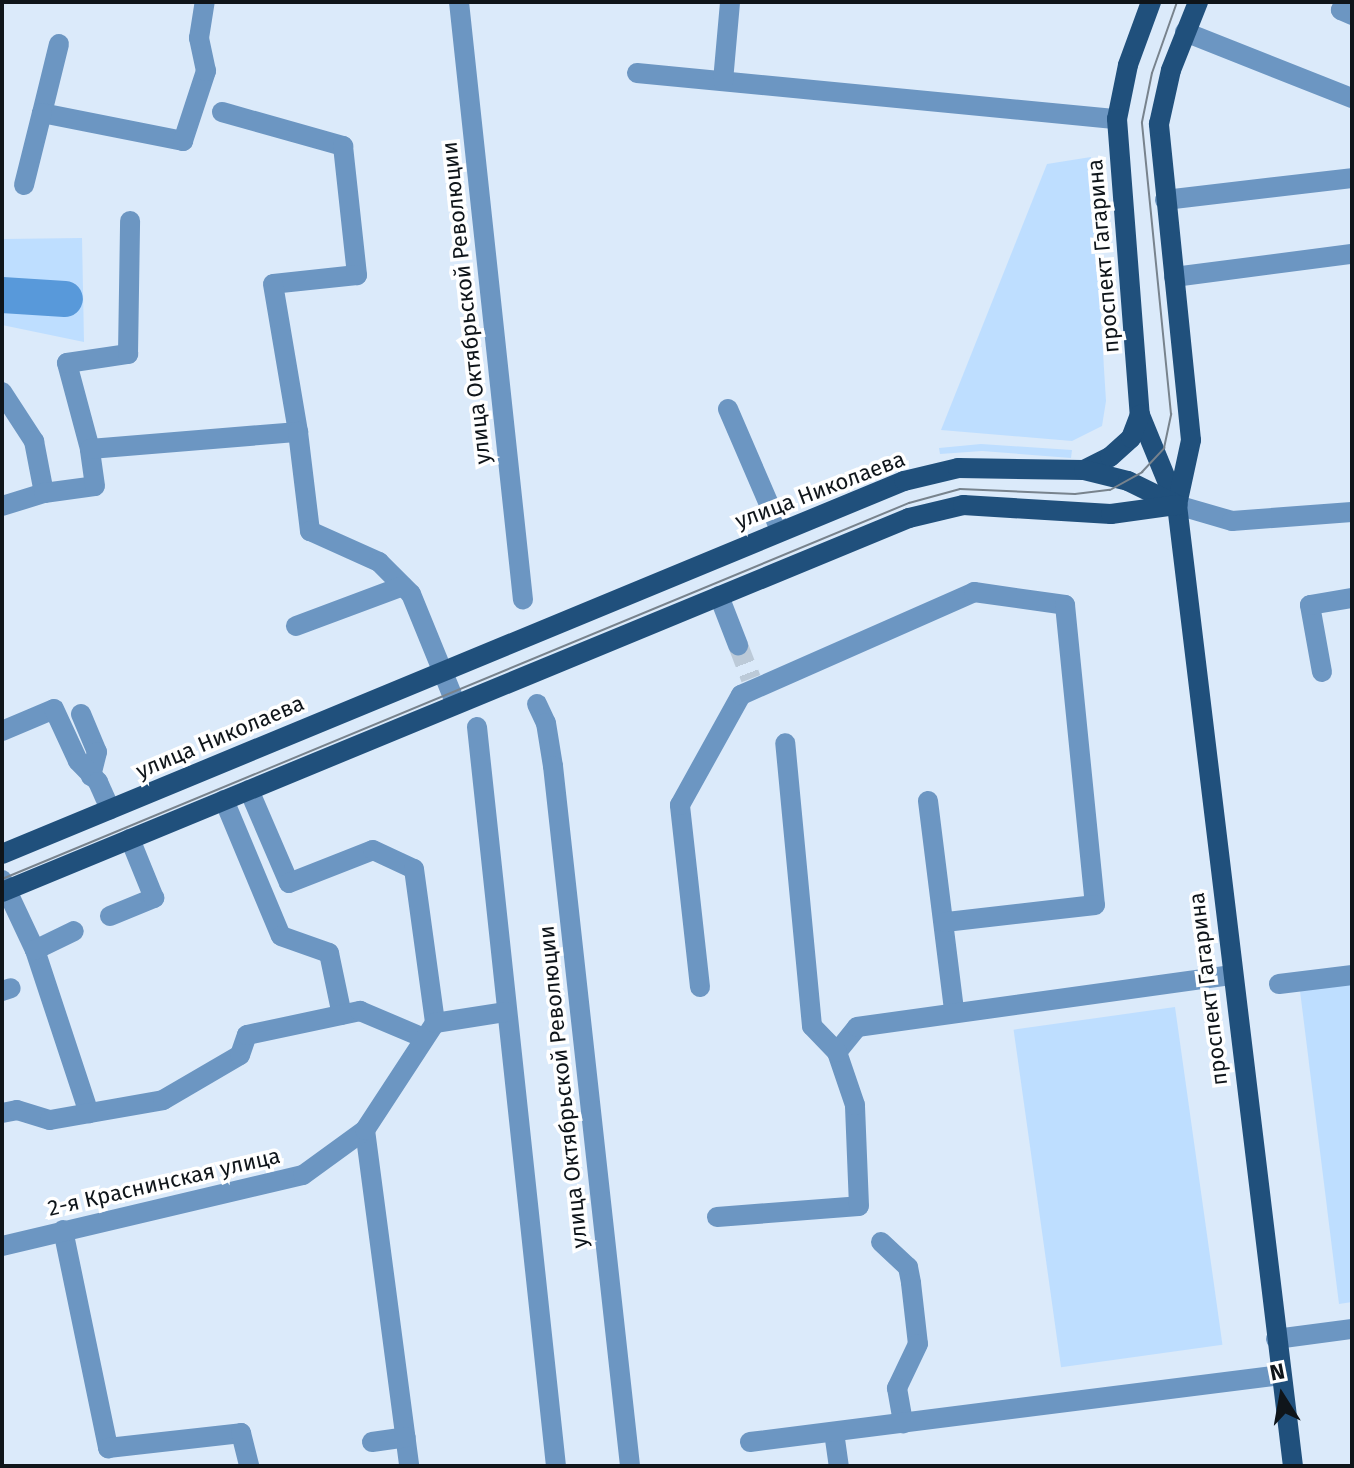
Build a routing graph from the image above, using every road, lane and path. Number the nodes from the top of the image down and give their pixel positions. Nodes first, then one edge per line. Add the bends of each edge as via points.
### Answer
1 (205, 2) edge
2 (459, 2) edge
3 (730, 2) edge
4 (1151, 2) edge
5 (1198, 2) edge
6 (1345, 2) edge
7 (1352, 15) edge
8 (1185, 32) junction
9 (59, 44) dead end
10 (637, 73) dead end
11 (723, 81) junction
12 (1352, 98) edge
13 (222, 112) dead end
14 (42, 113) junction
15 (1117, 119) junction
16 (1352, 178) edge
17 (24, 185) dead end
18 (1165, 200) junction
19 (130, 221) dead end
20 (1352, 254) edge
21 (1174, 277) junction
22 (2, 392) edge
23 (728, 409) dead end
24 (1140, 415) junction
25 (298, 432) junction
26 (90, 449) junction
27 (1084, 470) junction
28 (44, 493) junction
29 (1177, 505) junction
30 (2, 506) edge
31 (1352, 512) edge
32 (780, 530) junction
33 (403, 586) junction
34 (719, 596) junction
35 (1352, 598) edge
36 (523, 600) dead end
37 (296, 626) dead end
38 (738, 645) tunnel mouth
39 (442, 670) junction
40 (1322, 672) dead end
41 (456, 704) junction
42 (537, 704) dead end
43 (81, 714) dead end
44 (477, 727) dead end
45 (2, 731) edge
46 (785, 743) dead end
47 (91, 776) junction
48 (249, 790) junction
49 (224, 800) junction
50 (928, 801) dead end
51 (110, 809) junction
52 (130, 839) junction
53 (2, 854) edge
54 (4, 887) edge
55 (110, 916) dead end
56 (945, 922) junction
57 (74, 931) dead end
58 (35, 950) junction
59 (1230, 975) junction
60 (1352, 975) edge
61 (1279, 984) dead end
62 (700, 987) dead end
63 (954, 1010) junction
64 (506, 1012) junction
65 (342, 1015) junction
66 (430, 1030) junction
67 (837, 1052) junction
68 (2, 1113) edge
69 (89, 1113) junction
70 (365, 1130) junction
71 (717, 1217) dead end
72 (63, 1230) junction
73 (881, 1242) dead end
74 (2, 1246) edge
75 (1352, 1329) edge
76 (1276, 1339) junction
77 (1281, 1375) junction
78 (903, 1423) junction
79 (834, 1432) junction
80 (406, 1437) junction
81 (372, 1442) dead end
82 (750, 1442) dead end
83 (249, 1466) edge
84 (409, 1466) edge
85 (556, 1466) edge
86 (630, 1466) edge
87 (839, 1466) edge
88 (1293, 1466) edge

1 - 14 street via 199,38 206,71 183,141
2 - 36 street, улица Октябрьской Революции
3 - 11 street
4 - 15 main road, проспект Гагарина via 1128,65
5 - 8 main road, проспект Гагарина
6 - 7 street via 1341,10
8 - 12 street
8 - 18 main road, проспект Гагарина via 1159,124
9 - 14 street
10 - 11 street
11 - 15 street
13 - 25 street via 343,146 357,275 273,284
14 - 17 street
15 - 24 main road, проспект Гагарина
16 - 18 street
18 - 21 main road, проспект Гагарина
19 - 26 street via 128,354 67,363
20 - 21 street
21 - 29 main road, проспект Гагарина via 1191,440
22 - 28 street via 34,441
23 - 32 street
24 - 27 main road via 1131,438
24 - 29 main road, проспект Гагарина
25 - 26 street
25 - 33 street via 310,531 379,562
26 - 28 street via 95,486
27 - 29 main road, улица Николаева via 1128,481
27 - 32 main road, улица Николаева via 936,472
28 - 30 street
29 - 31 street via 1232,521
29 - 34 main road via 1111,514 963,505 909,518
29 - 59 main road, проспект Гагарина
32 - 39 main road, улица Николаева
33 - 37 street
33 - 39 street
34 - 38 street
34 - 41 main road
35 - 40 street via 1310,605
39 - 41 street
39 - 51 main road, улица Николаева
41 - 48 main road
42 - 86 street, улица Октябрьской Революции via 553,766
43 - 47 street via 97,752
44 - 64 street
45 - 47 street via 54,709
46 - 67 street via 812,1026
47 - 51 street
48 - 49 main road
48 - 66 street via 289,883 373,850 414,869
49 - 52 main road
49 - 65 street via 281,936 329,953
50 - 56 street
51 - 53 main road, улица Николаева
52 - 54 main road
52 - 55 street via 154,898
54 - 58 street
56 - 62 street via 1095,905 1065,605 974,592 753,684 741,695 680,805
56 - 63 street
57 - 58 street
58 - 69 street
59 - 63 street
59 - 76 main road, проспект Гагарина
60 - 61 street
63 - 67 street via 857,1027
64 - 66 street
64 - 85 street
65 - 66 street via 360,1011
65 - 69 street via 247,1035 240,1055 163,1100
66 - 70 street, 2-я Краснинская улица
67 - 71 street via 855,1105 859,1206
68 - 69 street via 17,1110 50,1120
70 - 72 street, 2-я Краснинская улица via 303,1175
70 - 80 street
72 - 74 street, 2-я Краснинская улица
72 - 83 street via 108,1448 241,1433
73 - 78 street via 903,1260 911,1283 918,1344 897,1388
75 - 76 street
76 - 77 main road, проспект Гагарина
77 - 78 street
77 - 88 main road, проспект Гагарина
78 - 79 street
79 - 82 street
79 - 87 street
80 - 81 street
80 - 84 street

